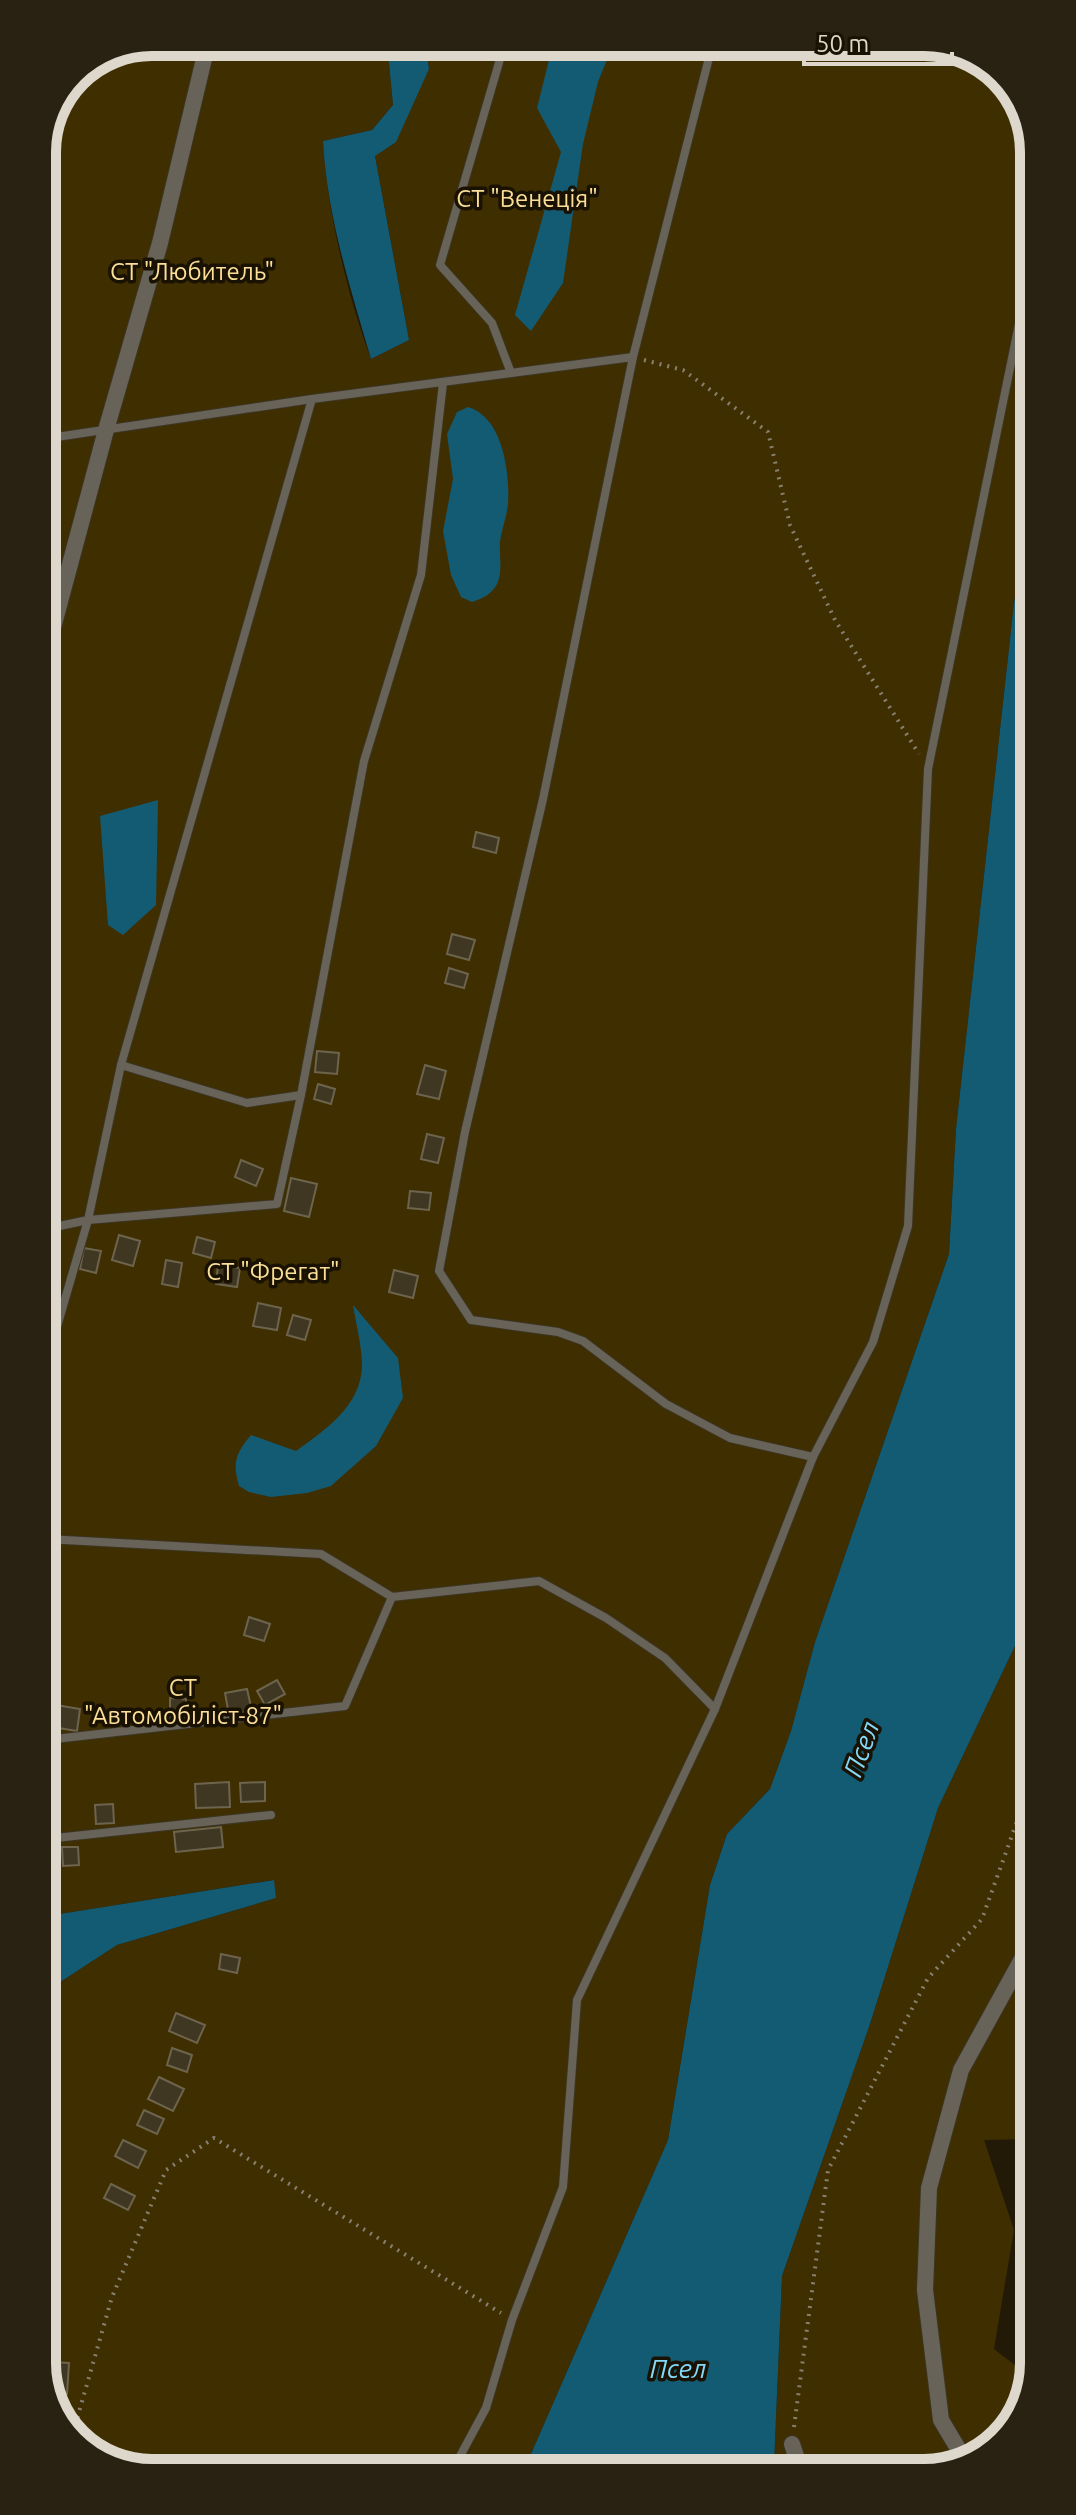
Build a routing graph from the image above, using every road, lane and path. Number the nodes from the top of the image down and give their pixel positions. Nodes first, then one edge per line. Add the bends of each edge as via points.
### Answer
1 (205, 56) edge
2 (501, 56) edge
3 (709, 56) edge
4 (1020, 319) edge
5 (633, 357) junction
6 (511, 373) junction
7 (443, 383) junction
8 (312, 399) junction
9 (106, 430) junction
10 (56, 437) edge
11 (56, 617) edge
12 (928, 769) junction
13 (121, 1065) junction
14 (301, 1095) junction
15 (88, 1220) junction
16 (56, 1227) edge
17 (56, 1330) edge
18 (813, 1457) junction
19 (56, 1540) edge
20 (392, 1597) junction
21 (715, 1709) junction
22 (56, 1739) edge
23 (1020, 1813) edge
24 (271, 1815) dead end
25 (56, 1838) edge
26 (1020, 1963) edge
27 (512, 2320) junction
28 (76, 2421) edge
29 (792, 2444) joint
30 (960, 2452) edge
31 (458, 2459) edge
32 (797, 2459) edge

1 - 9 street via 160,243
2 - 6 lane via 440,265 492,323
3 - 5 lane
4 - 12 lane
5 - 6 lane
5 - 12 path via 683,370 768,432 796,538 835,620
5 - 18 lane via 439,1271 471,1320 558,1332 583,1341 666,1404 730,1438
6 - 7 lane
7 - 8 lane
7 - 14 lane via 421,575 364,761
8 - 9 lane
8 - 13 lane
9 - 10 lane
9 - 11 street
12 - 18 lane via 908,1226 873,1342
13 - 14 lane via 247,1103
13 - 15 lane
14 - 15 lane via 277,1204
15 - 16 lane
15 - 17 lane
18 - 21 lane
19 - 20 lane via 321,1554
20 - 21 lane via 539,1581 665,1658
20 - 22 lane via 345,1706
21 - 27 lane via 577,2000 563,2187
23 - 29 path via 982,1919 928,1978 828,2170
24 - 25 lane
26 - 30 street via 961,2070 929,2188 925,2290 941,2420
27 - 28 path via 214,2138 166,2170 112,2297
27 - 31 lane via 486,2408
29 - 32 street

